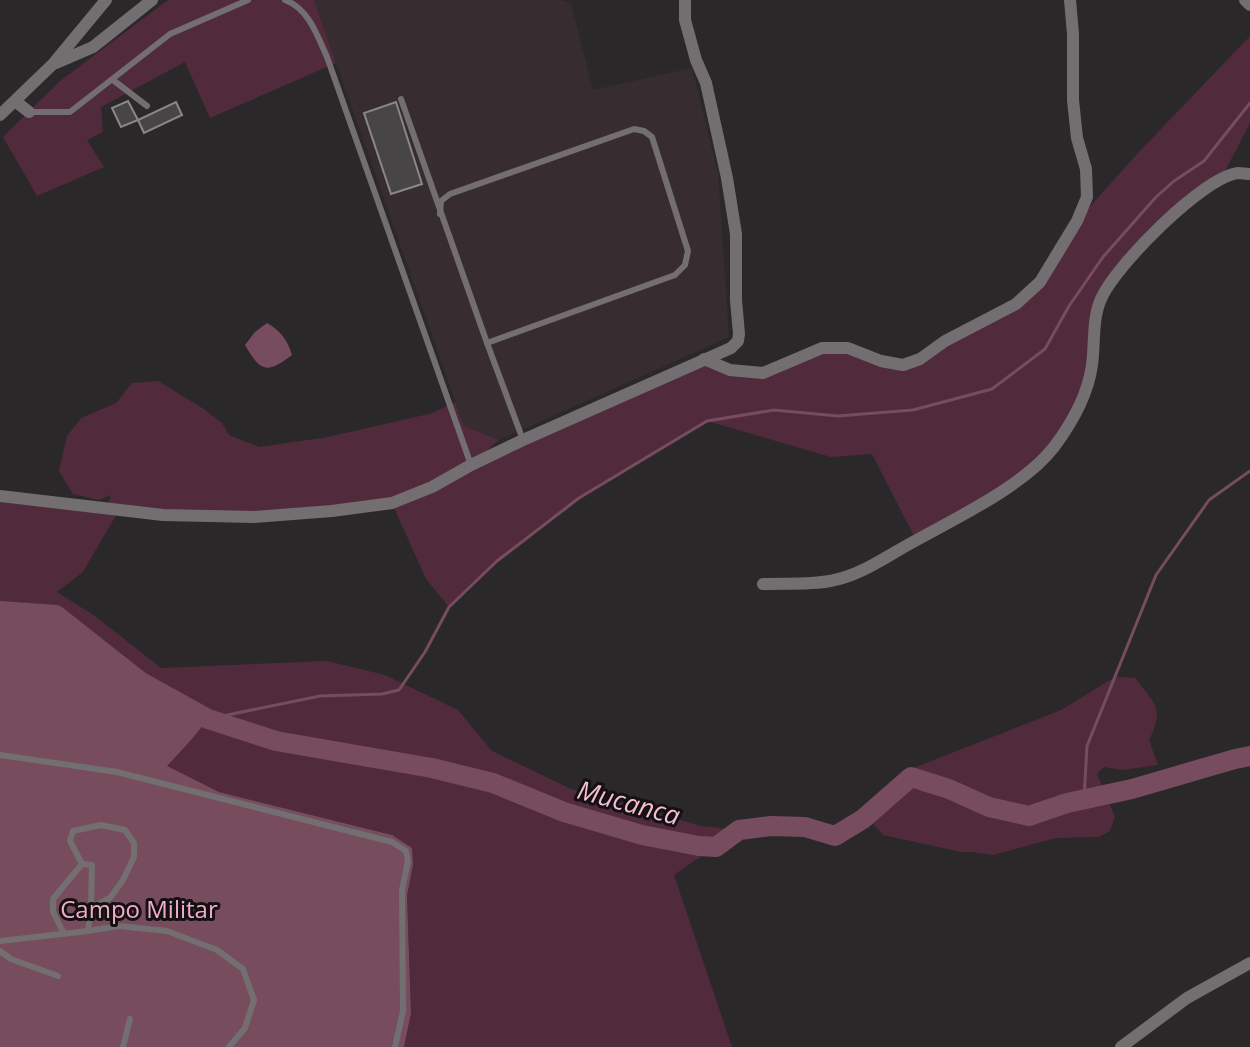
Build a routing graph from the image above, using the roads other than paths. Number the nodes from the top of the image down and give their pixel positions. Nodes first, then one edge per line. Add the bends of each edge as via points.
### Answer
1 (106, 0) edge
2 (152, 0) edge
3 (248, 0) edge
4 (285, 0) edge
5 (685, 0) edge
6 (1070, 0) edge
7 (1245, 0) edge
8 (1250, 5) edge
9 (53, 64) junction
10 (113, 80) junction
11 (401, 99) dead end
12 (15, 101) junction
13 (147, 106) dead end
14 (29, 112) joint
15 (0, 115) edge
16 (1250, 174) edge
17 (440, 214) junction
18 (487, 343) junction
19 (704, 359) junction
20 (523, 440) junction
21 (471, 465) junction
22 (0, 496) edge
23 (763, 584) dead end
24 (0, 755) edge
25 (82, 864) junction
26 (91, 908) junction
27 (88, 931) junction
28 (64, 934) junction
29 (0, 941) edge
30 (0, 951) edge
31 (1250, 963) edge
32 (58, 976) dead end
33 (130, 1019) dead end
34 (123, 1047) edge
35 (229, 1047) edge
36 (395, 1047) edge
37 (1121, 1047) edge

1 - 9 street
2 - 9 street via 93,47
3 - 10 lane via 170,34
4 - 21 lane via 297,4 309,20 327,57
5 - 19 street via 685,20 706,83 736,234 738,341
6 - 19 street via 1074,112 1087,197 1040,282 1016,304 903,365 848,348 822,348 763,373 730,370
7 - 8 street
9 - 12 street
10 - 13 lane
10 - 14 lane via 70,112
11 - 17 lane
12 - 14 street
12 - 15 street
16 - 23 street via 1221,179 1193,198 1154,231 1119,272 1101,298 1084,398 1053,448 1028,472 867,568 832,581
17 - 18 lane
17 - 18 lane via 441,201 450,194 634,129 652,137 688,251 685,265 675,275
18 - 20 lane
19 - 20 street
20 - 21 street
21 - 22 street via 392,503 254,517 163,515
24 - 36 lane via 117,772 392,842 406,851 403,1011
25 - 26 lane via 92,865
25 - 26 lane via 70,841 73,831 101,825 125,830 134,843 123,880 110,898
25 - 28 lane via 53,899
26 - 27 lane
27 - 28 lane
27 - 35 lane via 119,926 167,931 217,950 243,969 254,1000 245,1028
28 - 29 lane
30 - 32 lane
31 - 37 street via 1187,998
33 - 34 lane

